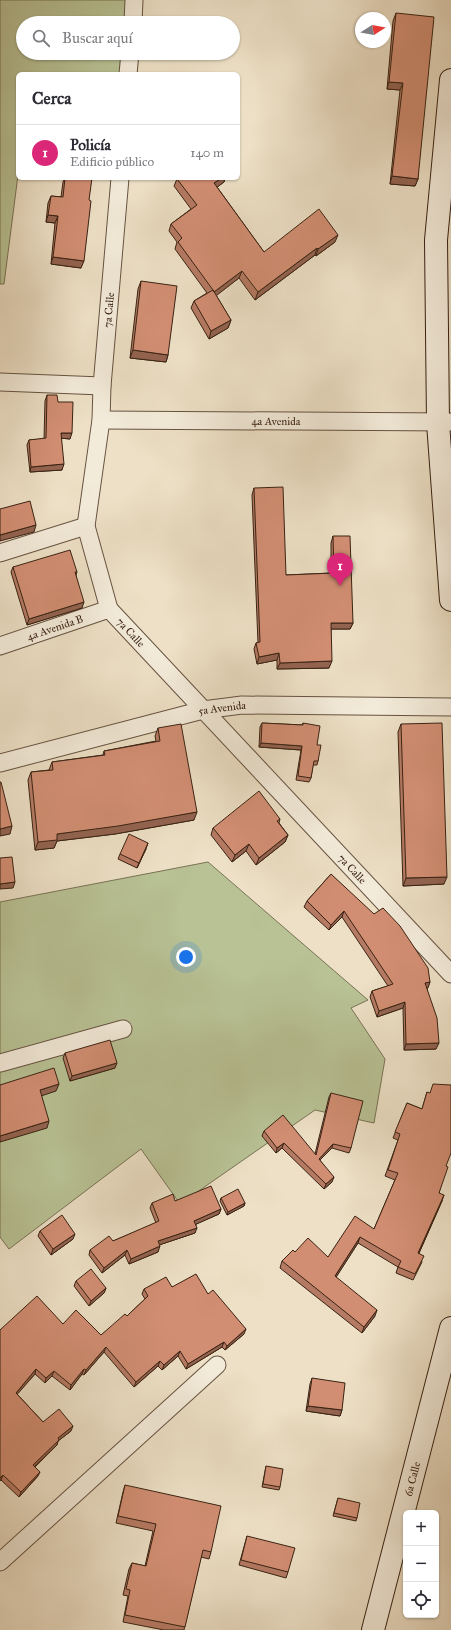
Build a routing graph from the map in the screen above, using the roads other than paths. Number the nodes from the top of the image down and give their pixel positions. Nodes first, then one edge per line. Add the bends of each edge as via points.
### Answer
1 (134, 0) edge
2 (133, 16) edge
3 (129, 60) edge
4 (128, 72) edge
5 (451, 80) edge
6 (120, 180) edge
7 (0, 382) edge
8 (102, 386) junction
9 (101, 420) junction
10 (444, 422) edge
11 (86, 526) junction
12 (0, 553) edge
13 (451, 600) edge
14 (109, 609) junction
15 (0, 646) edge
16 (451, 706) edge
17 (203, 710) junction
18 (0, 762) edge
19 (451, 974) edge
20 (123, 1029) dead end
21 (0, 1064) edge
22 (451, 1328) edge
23 (217, 1365) dead end
24 (0, 1562) edge
25 (373, 1630) edge

1 - 2 street
3 - 4 street
5 - 10 main road via 436,240
6 - 8 street, 7a Calle
7 - 8 street
8 - 9 street, 7a Calle
9 - 10 street, 4a Avenida
9 - 11 street, 7a Calle
10 - 13 main road
11 - 12 street
11 - 14 street, 7a Calle
14 - 15 street, 4a Avenida B
14 - 17 street, 7a Calle
16 - 17 street, 5a Avenida via 242,705
17 - 18 street, 5a Avenida
17 - 19 street, 7a Calle
20 - 21 street
22 - 25 main road, 6a Calle
23 - 24 street

